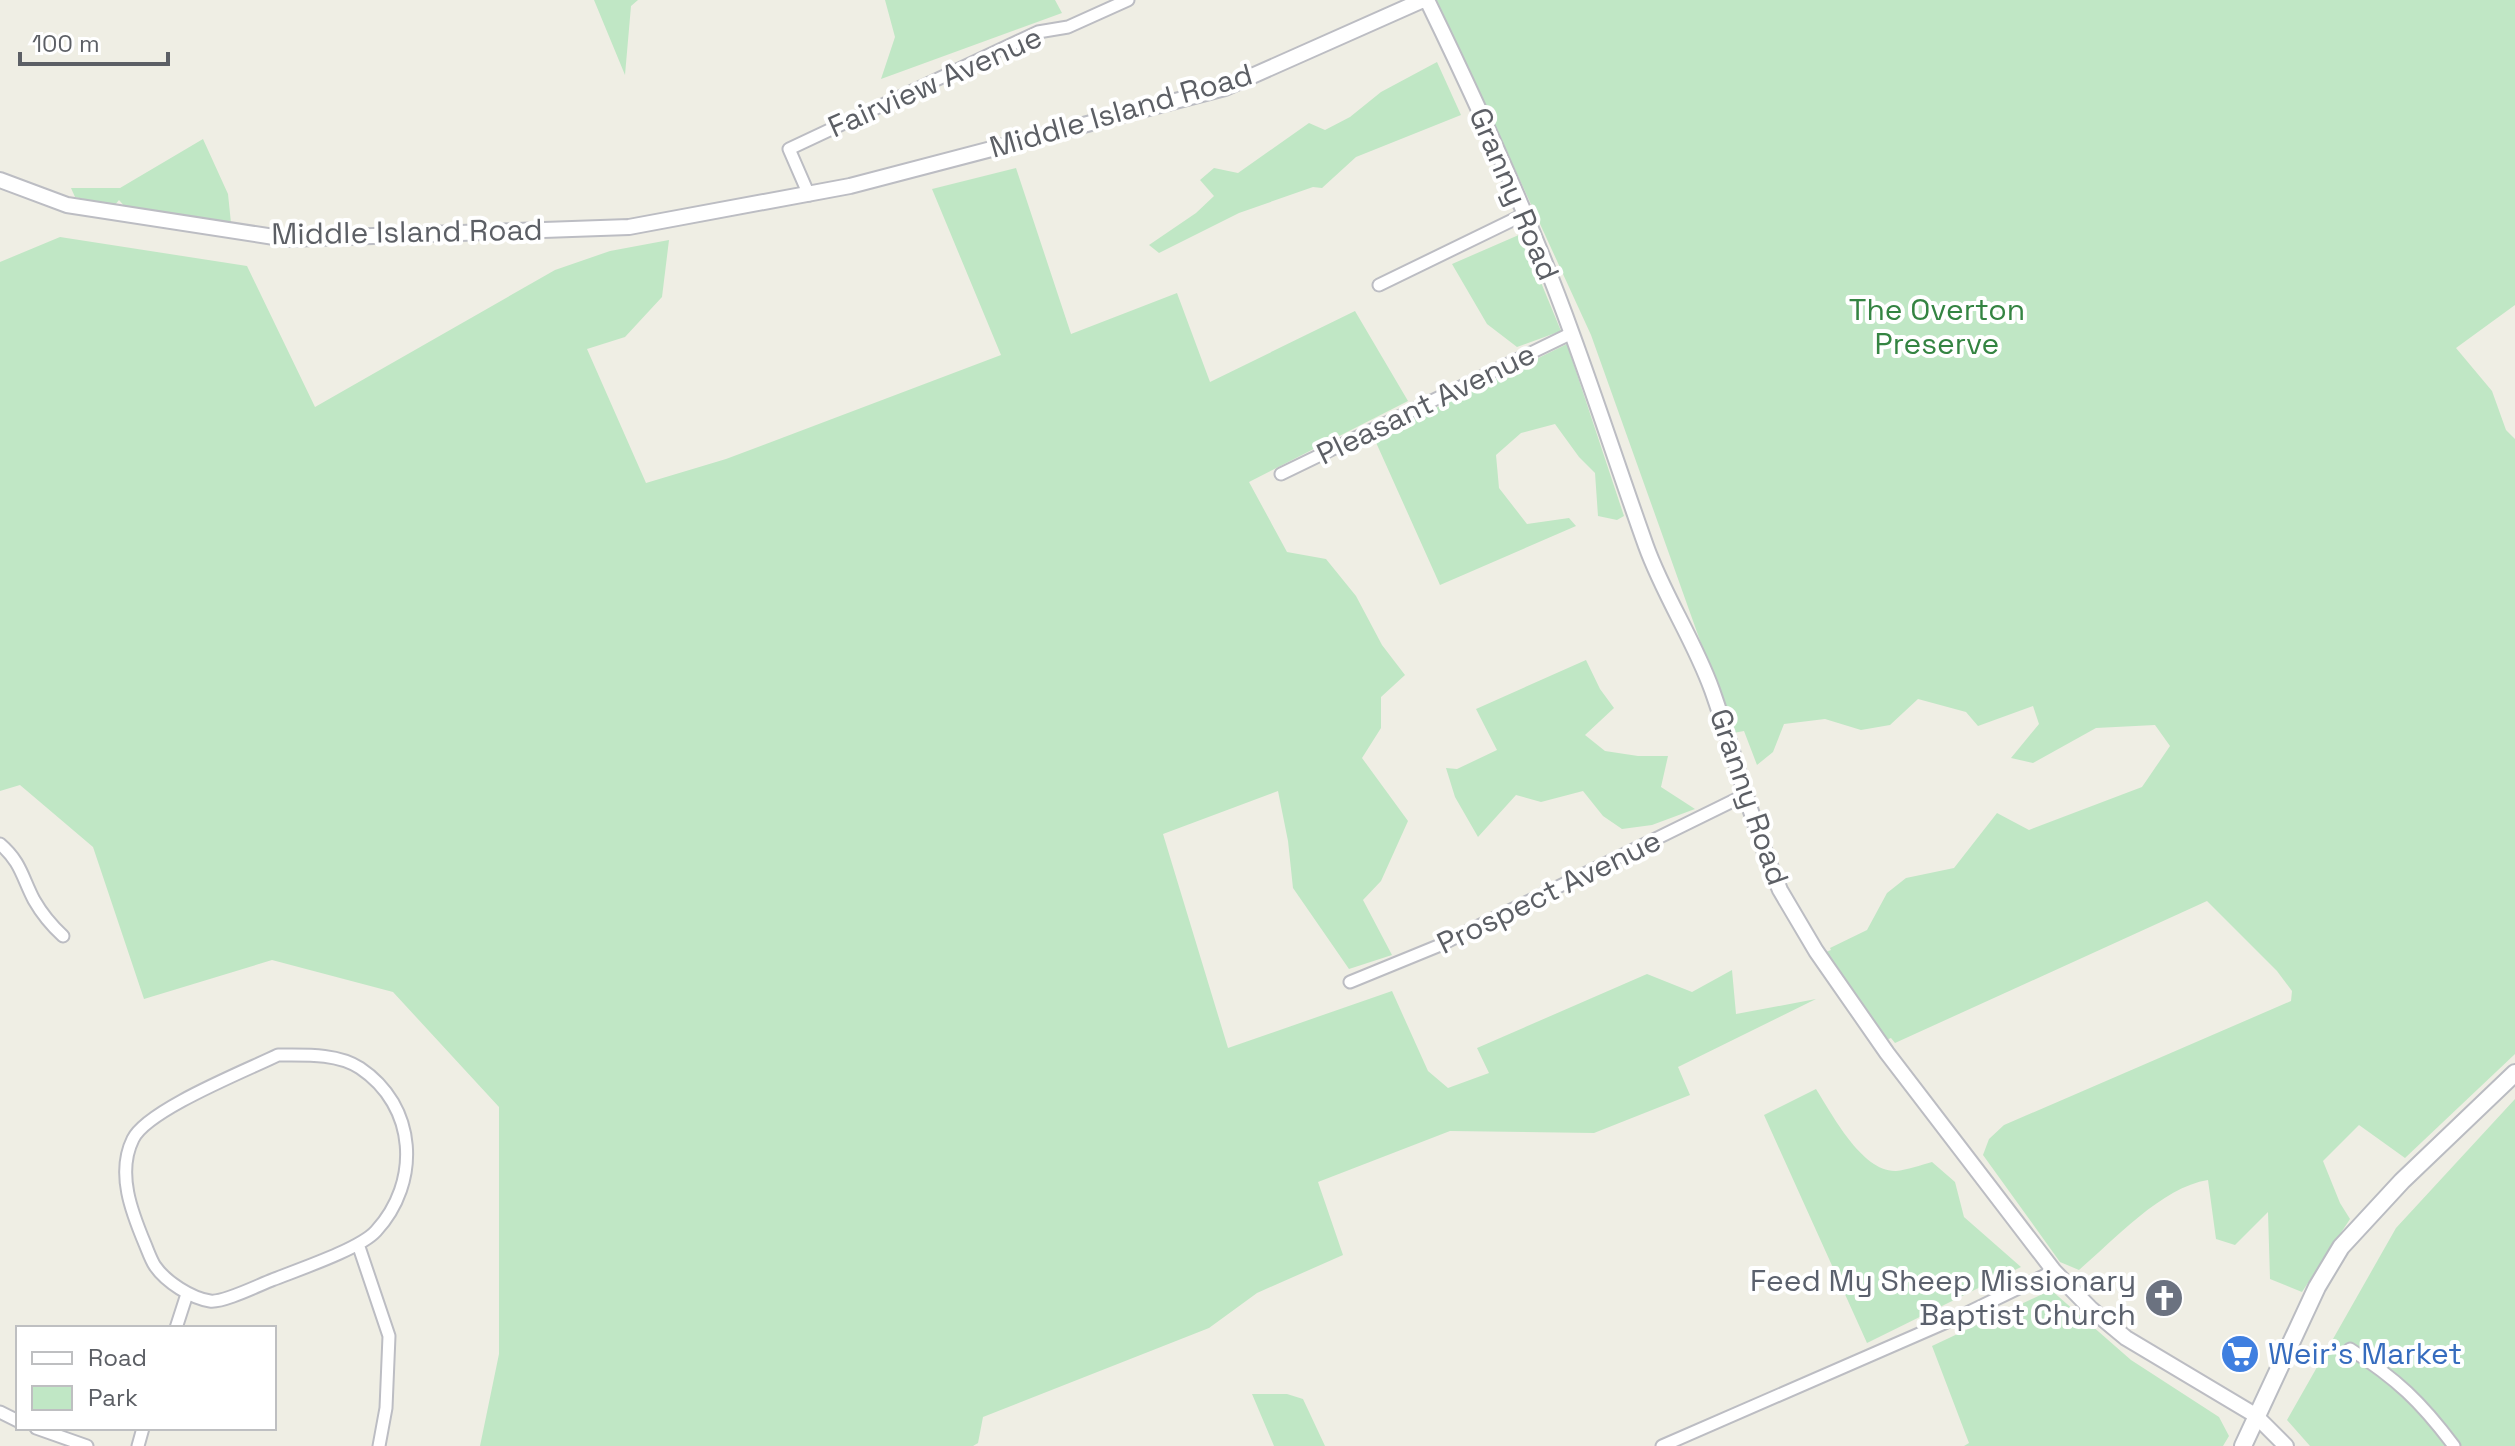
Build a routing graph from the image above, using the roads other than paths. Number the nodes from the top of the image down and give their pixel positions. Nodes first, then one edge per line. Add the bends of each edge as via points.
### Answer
1 (1128, 0) edge
2 (1425, 0) edge
3 (0, 180) edge
4 (809, 195) junction
5 (1525, 214) junction
6 (1379, 285) dead end
7 (1572, 333) junction
8 (1281, 474) dead end
9 (1745, 795) junction
10 (0, 844) edge
11 (63, 936) dead end
12 (1350, 982) dead end
13 (2515, 1073) edge
14 (358, 1244) junction
15 (2054, 1271) junction
16 (187, 1294) junction
17 (177, 1326) edge
18 (2350, 1349) dead end
19 (2255, 1415) junction
20 (42, 1430) edge
21 (87, 1446) edge
22 (379, 1446) edge
23 (1662, 1446) edge
24 (2243, 1446) edge
25 (2286, 1446) edge
26 (2454, 1446) edge

1 - 4 street, Fairview Avenue via 1068,27 1038,32 789,149
2 - 4 street, Middle Island Road via 1225,88
2 - 5 street, Granny Road
3 - 4 street, Middle Island Road via 67,205 287,239 629,227
5 - 6 street
5 - 7 street, Granny Road
7 - 8 street, Pleasant Avenue
7 - 9 street, Granny Road via 1646,548 1695,648
9 - 12 street, Prospect Avenue via 1438,946
9 - 15 street, Granny Road via 1780,890 1816,951
10 - 11 street via 20,865 47,921
13 - 19 main road via 2341,1247
14 - 16 street via 213,1302
14 - 16 street via 375,1233 399,1198 408,1157 404,1124 385,1091 359,1067 318,1055 278,1055 156,1115 133,1138 126,1167 130,1209 155,1267
14 - 22 street via 389,1336
15 - 19 street, Granny Road via 2126,1338
15 - 23 street
16 - 17 street
18 - 26 street via 2411,1393
19 - 24 main road
19 - 25 street, Granny Road
20 - 21 street

